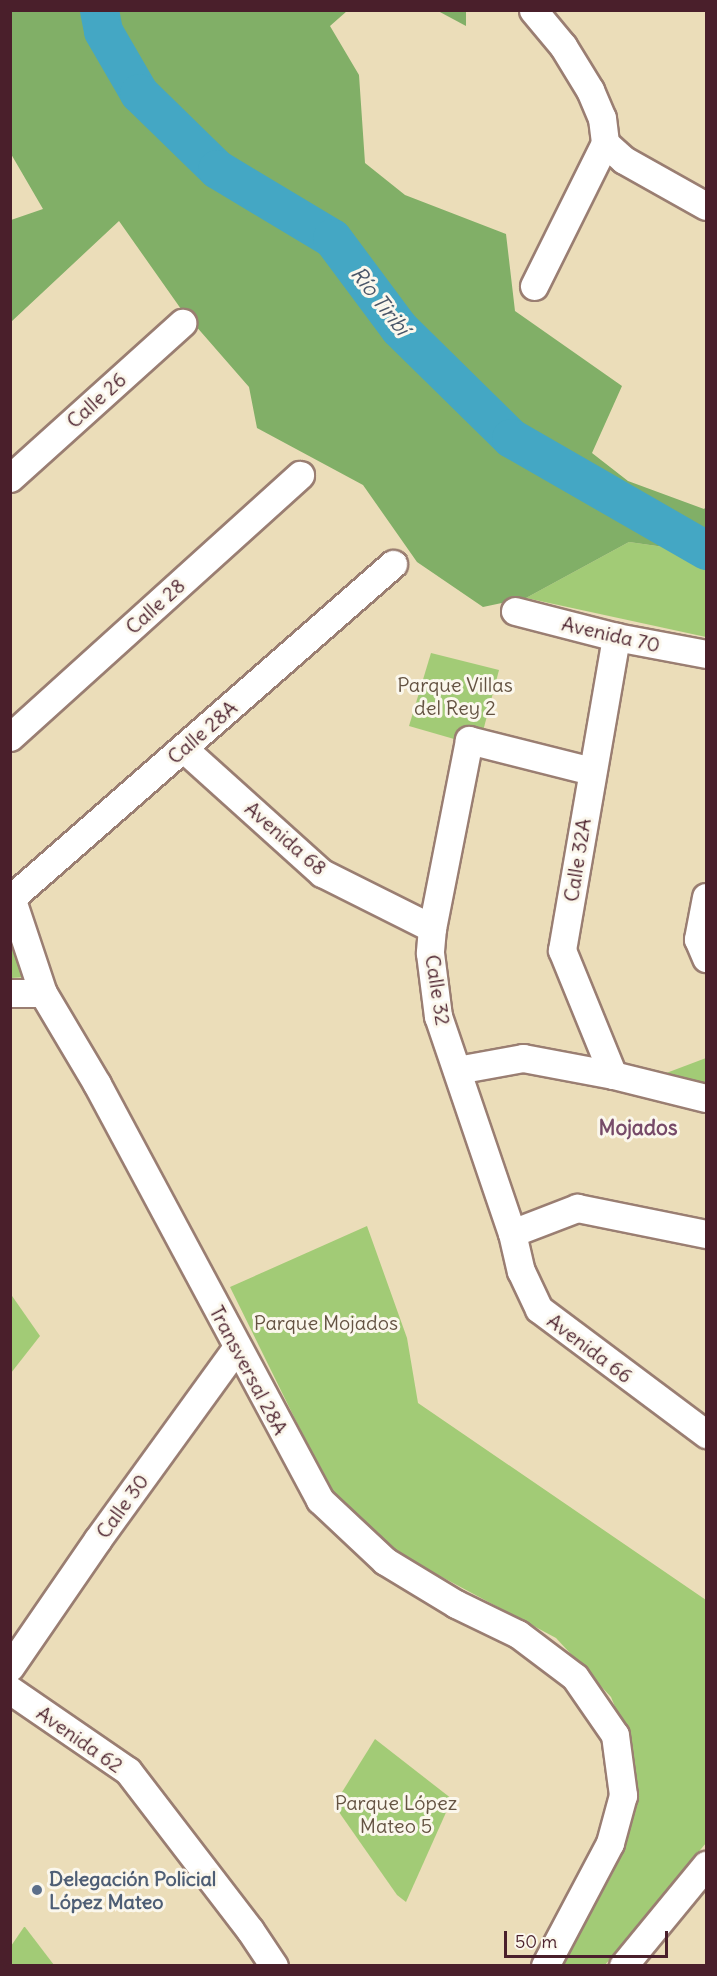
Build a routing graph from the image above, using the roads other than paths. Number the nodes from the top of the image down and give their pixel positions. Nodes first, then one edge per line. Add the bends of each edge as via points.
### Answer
1 (533, 10) edge
2 (605, 143) junction
3 (706, 206) edge
4 (534, 286) dead end
5 (182, 322) dead end
6 (300, 475) dead end
7 (10, 478) edge
8 (393, 564) dead end
9 (515, 611) dead end
10 (616, 637) junction
11 (706, 654) edge
12 (10, 737) edge
13 (183, 748) junction
14 (592, 771) junction
15 (11, 896) edge
16 (706, 897) edge
17 (432, 928) junction
18 (706, 958) edge
19 (10, 993) edge
20 (43, 993) junction
21 (458, 1070) junction
22 (613, 1075) junction
23 (706, 1098) edge
24 (512, 1233) junction
25 (706, 1234) edge
26 (237, 1347) junction
27 (706, 1434) edge
28 (10, 1667) edge
29 (10, 1690) edge
30 (706, 1865) edge
31 (274, 1965) edge
32 (545, 1965) edge
33 (622, 1965) edge

1 - 2 street via 563,46 590,90 602,118
2 - 3 street via 624,160
2 - 4 street
5 - 7 street, Calle 26
6 - 12 street, Calle 28
8 - 13 street, Calle 28A
9 - 10 street, Avenida 70
10 - 11 street, Avenida 70
10 - 14 street, Calle 32A
13 - 15 street, Calle 28A
13 - 17 street, Avenida 68 via 322,873
14 - 17 street, Calle 32 via 469,740
14 - 22 street, Calle 32A via 562,950
15 - 20 street, Transversal 28A
16 - 18 street via 698,939
17 - 21 street, Calle 32 via 430,953 438,1017
19 - 20 street
20 - 26 street, Transversal 28A via 97,1084
21 - 22 street via 522,1058
21 - 24 street, Calle 32
22 - 23 street
24 - 25 street via 577,1208
24 - 27 street, Avenida 66 via 521,1271 539,1309
26 - 28 street, Calle 30
26 - 32 street, Transversal 28A via 320,1500 385,1561 456,1604 518,1634 575,1677 615,1735 623,1795 610,1843
29 - 31 street, Avenida 62 via 128,1772
30 - 33 street

